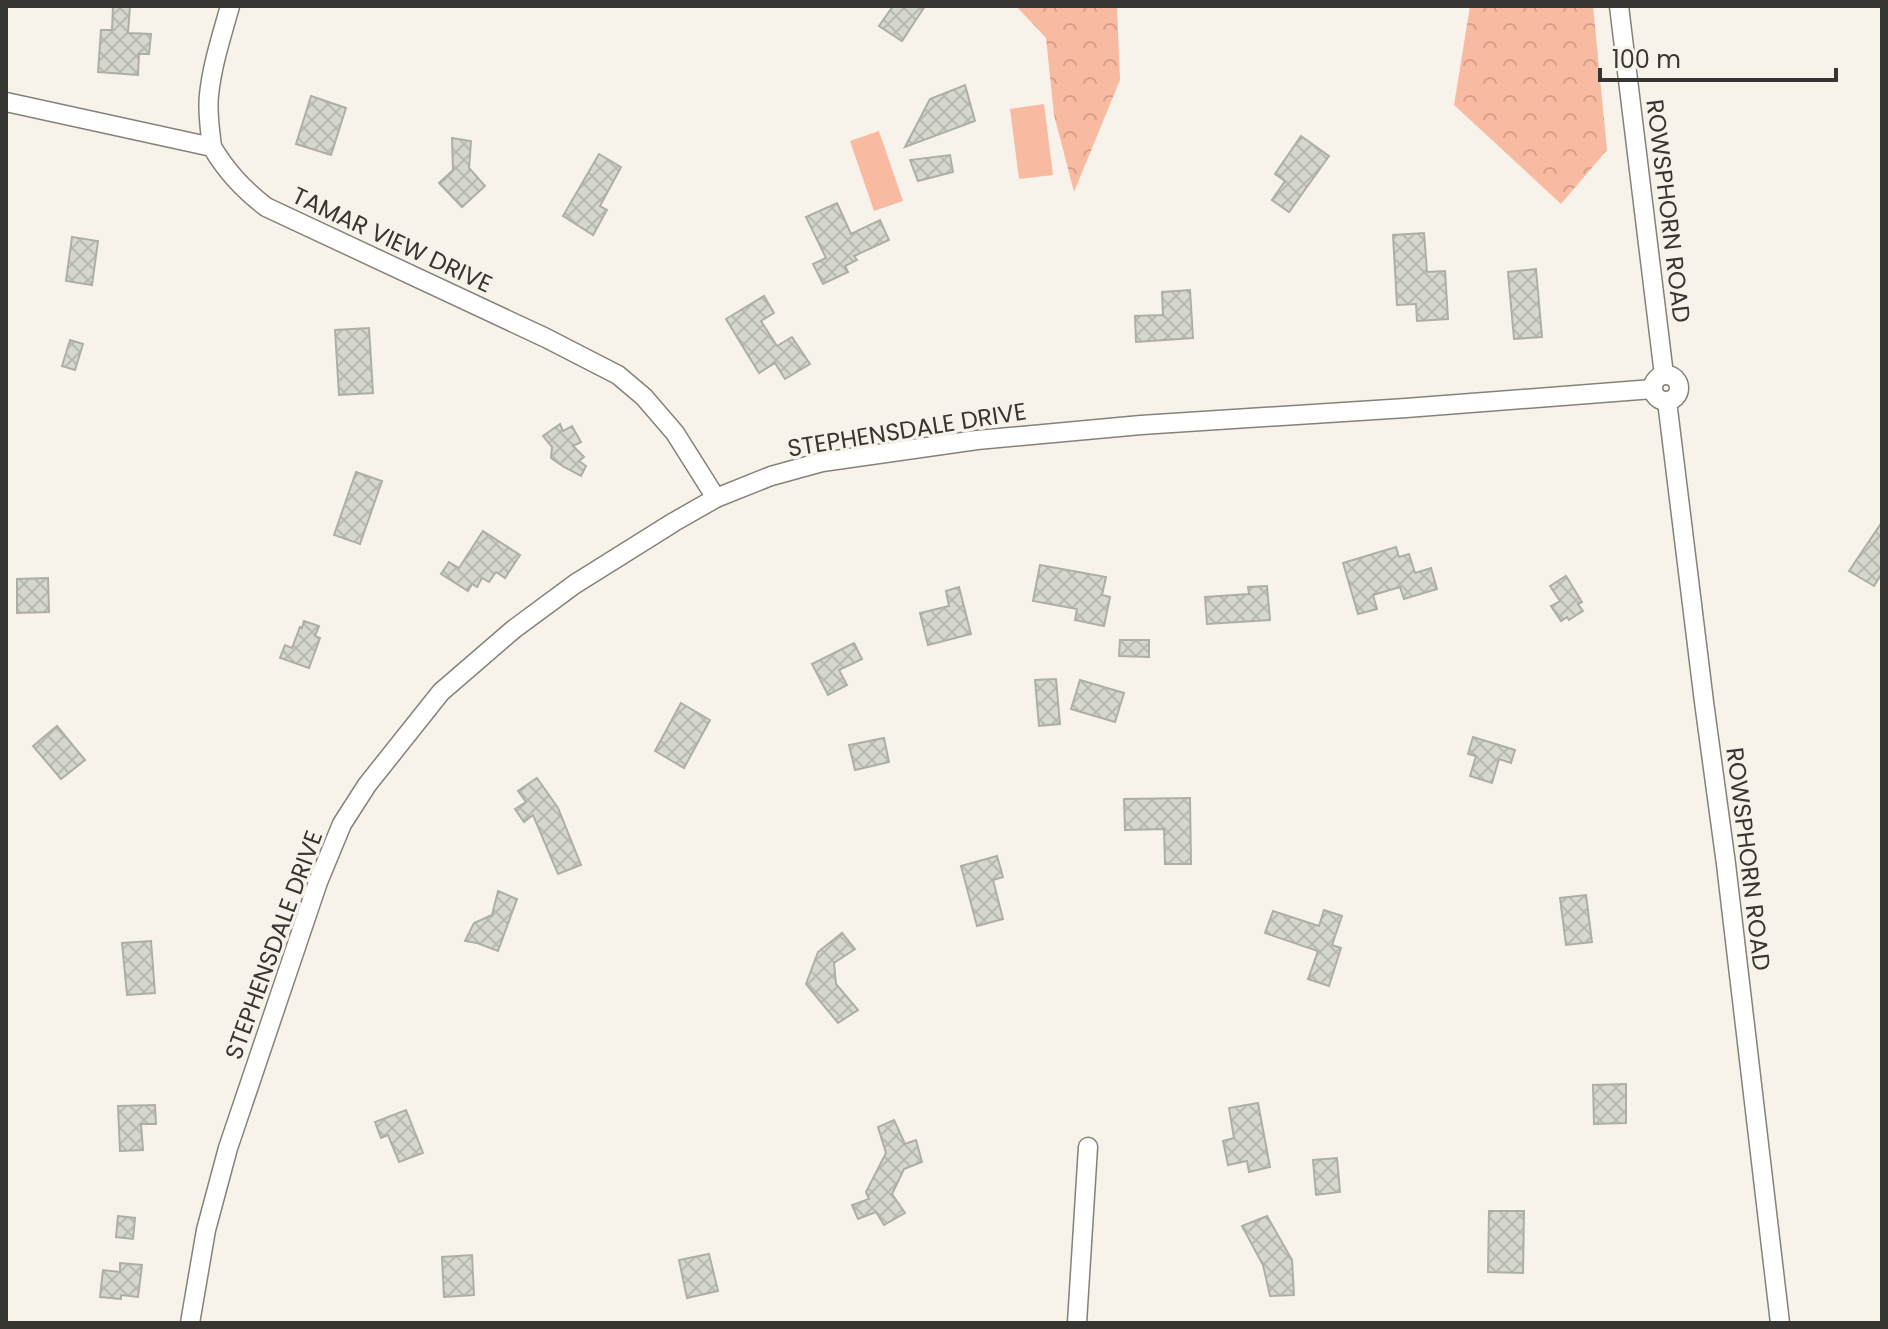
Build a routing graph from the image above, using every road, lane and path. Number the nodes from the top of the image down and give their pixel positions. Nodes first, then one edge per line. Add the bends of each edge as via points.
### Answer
1 (230, 6) edge
2 (1619, 6) edge
3 (6, 102) edge
4 (212, 147) junction
5 (1661, 388) junction
6 (716, 498) junction
7 (1088, 1147) dead end
8 (190, 1323) edge
9 (1077, 1323) edge
10 (1780, 1323) edge

1 - 4 street via 209,97
2 - 5 street, ROWSPHORN ROAD
3 - 4 street
4 - 6 street, TAMAR VIEW DRIVE via 224,168 266,207 618,375 675,433
5 - 6 street, STEPHENSDALE DRIVE via 977,440 822,462
5 - 10 street, ROWSPHORN ROAD via 1693,603
6 - 8 street, STEPHENSDALE DRIVE via 575,584 465,669 416,721 342,824 228,1148 206,1230
7 - 9 street

